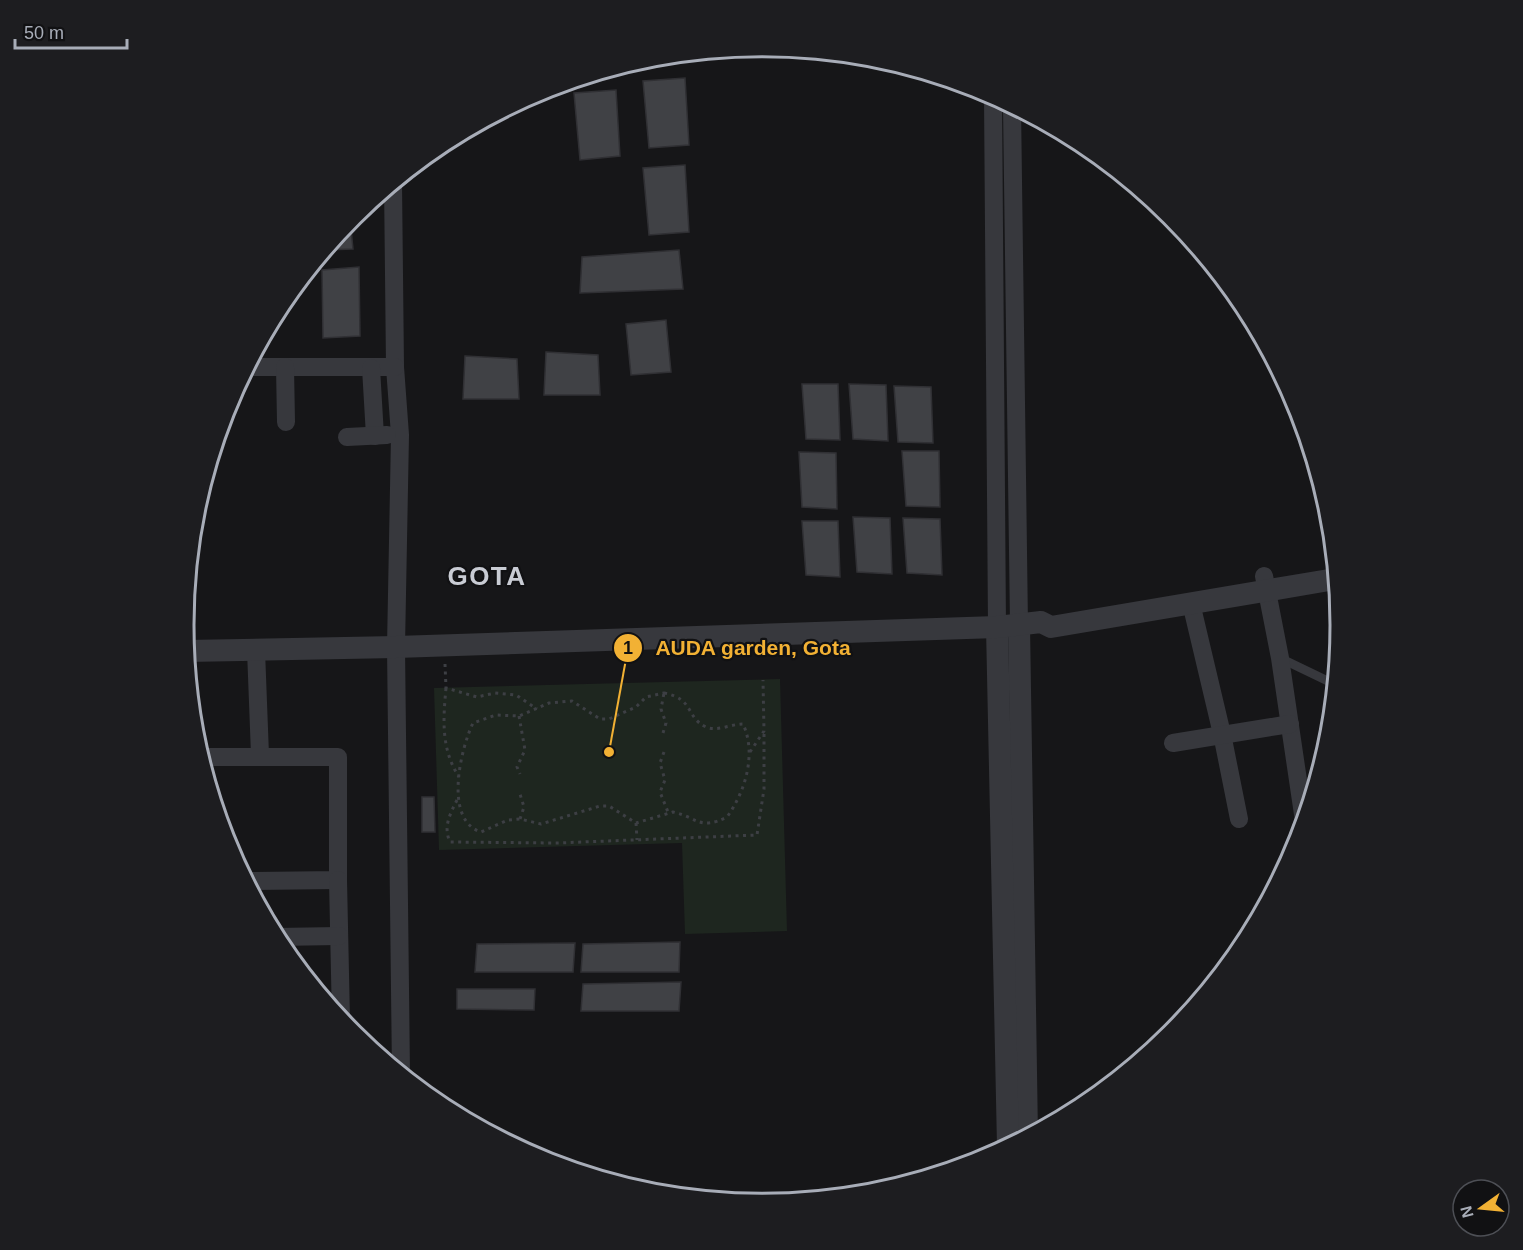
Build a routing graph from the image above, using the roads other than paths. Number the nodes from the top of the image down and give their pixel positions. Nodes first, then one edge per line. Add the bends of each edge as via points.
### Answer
1 (994, 107) edge
2 (1012, 116) edge
3 (393, 193) edge
4 (256, 367) edge
5 (285, 367) junction
6 (395, 367) junction
7 (370, 368) junction
8 (286, 422) dead end
9 (400, 435) junction
10 (375, 436) junction
11 (347, 437) dead end
12 (1326, 566) edge
13 (1327, 580) edge
14 (1265, 584) junction
15 (1191, 603) junction
16 (1019, 624) junction
17 (396, 647) junction
18 (256, 650) junction
19 (195, 651) edge
20 (1280, 658) junction
21 (1327, 680) edge
22 (1290, 724) junction
23 (1222, 734) junction
24 (1173, 743) dead end
25 (260, 755) junction
26 (209, 757) edge
27 (1301, 801) edge
28 (1239, 819) dead end
29 (338, 880) junction
30 (255, 882) edge
31 (339, 936) junction
32 (287, 937) edge
33 (341, 1007) edge
34 (401, 1063) edge
35 (1027, 1127) edge
36 (1008, 1136) edge

1 - 16 street
2 - 16 street
3 - 6 street
4 - 5 street
5 - 7 street
5 - 8 street
6 - 7 street
6 - 9 street
7 - 10 street
9 - 10 street
9 - 17 street
10 - 11 street
12 - 14 street
13 - 14 street
14 - 15 street
14 - 16 street via 1048,611
14 - 20 street
15 - 16 street via 1051,627
15 - 23 street
16 - 17 street
16 - 35 street
16 - 36 street
17 - 18 street
17 - 34 street
18 - 19 street
18 - 25 street
20 - 21 lane
20 - 22 street
22 - 23 street
22 - 27 street
23 - 24 street
23 - 28 street
25 - 26 street
25 - 29 street via 338,757
29 - 30 street
29 - 31 street
31 - 32 street
31 - 33 street

